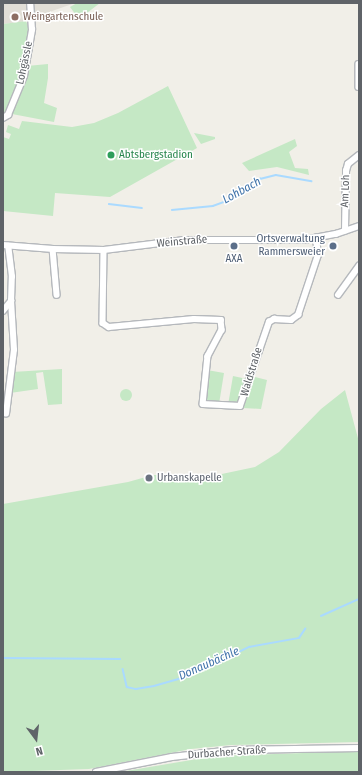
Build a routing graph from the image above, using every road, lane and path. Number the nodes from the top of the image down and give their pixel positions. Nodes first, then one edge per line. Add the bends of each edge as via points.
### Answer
1 (30, 3) edge
2 (359, 64) edge
3 (359, 87) edge
4 (3, 118) edge
5 (359, 155) edge
6 (359, 226) edge
7 (345, 231) junction
8 (316, 238) junction
9 (6, 246) edge
10 (53, 250) junction
11 (104, 250) junction
12 (359, 266) edge
13 (57, 295) dead end
14 (338, 295) dead end
15 (11, 301) junction
16 (3, 311) edge
17 (6, 414) dead end
18 (359, 748) edge
19 (96, 772) edge

1 - 4 street, Lohgässle via 32,30 24,76 11,109
2 - 3 street
5 - 7 street, Am Loh via 348,164 346,171
6 - 7 street, Weinstraße
7 - 8 street, Weinstraße
8 - 11 street, Weinstraße via 191,240
8 - 11 street, Waldstraße via 318,255 298,315 291,320 274,319 269,322 240,406 203,404 208,356 222,330 221,320 194,318 109,327 103,324
9 - 10 street, Weinstraße
9 - 15 street via 12,277
10 - 11 street, Weinstraße
10 - 13 street
12 - 14 street
15 - 16 street
15 - 17 street via 14,350
18 - 19 street, Durbacher Straße via 232,750 172,757

